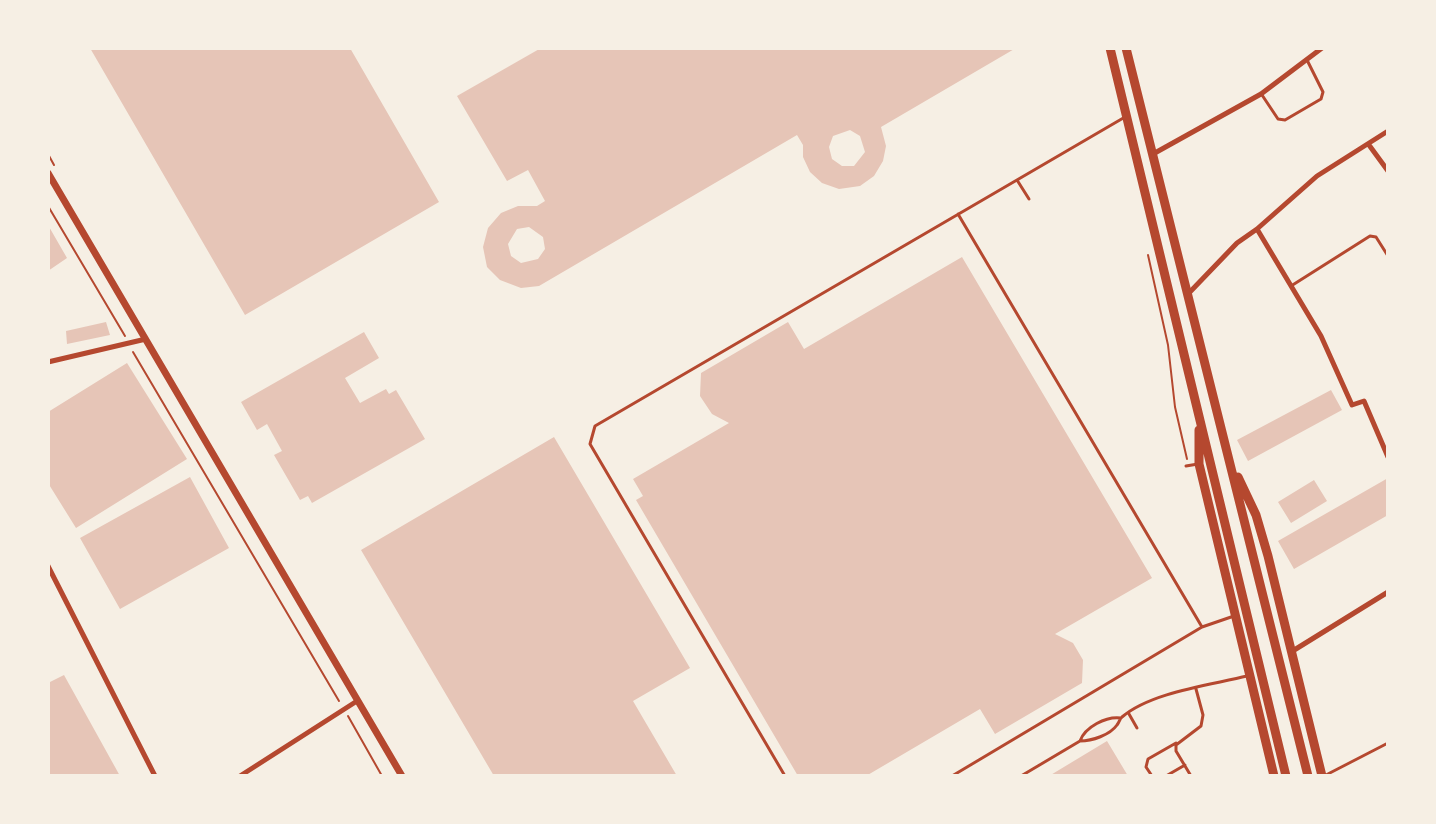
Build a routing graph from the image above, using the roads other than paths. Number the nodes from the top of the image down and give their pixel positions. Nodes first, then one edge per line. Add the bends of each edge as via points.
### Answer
1 (1110, 48) edge
2 (1126, 48) edge
3 (1322, 48) edge
4 (1307, 60) junction
5 (1261, 94) junction
6 (1127, 116) junction
7 (1388, 131) edge
8 (1370, 145) junction
9 (1153, 154) junction
10 (1388, 171) edge
11 (48, 173) edge
12 (1017, 180) junction
13 (1029, 199) dead end
14 (958, 214) junction
15 (1257, 229) junction
16 (1388, 256) edge
17 (1291, 286) junction
18 (1187, 295) junction
19 (146, 339) junction
20 (48, 362) edge
21 (1199, 412) junction
22 (1228, 456) junction
23 (1388, 457) edge
24 (1199, 464) junction
25 (1187, 466) road end
26 (48, 566) edge
27 (1388, 592) edge
28 (1234, 616) junction
29 (1202, 627) junction
30 (1291, 651) junction
31 (1249, 676) junction
32 (1196, 689) junction
33 (357, 700) junction
34 (1129, 713) junction
35 (1121, 718) junction
36 (1137, 728) dead end
37 (1080, 741) junction
38 (1178, 741) junction
39 (1388, 742) edge
40 (1150, 751) dead end
41 (1153, 756) junction
42 (1185, 765) junction
43 (154, 776) edge
44 (240, 776) edge
45 (402, 776) edge
46 (785, 776) edge
47 (952, 776) edge
48 (1021, 776) edge
49 (1152, 776) edge
50 (1166, 776) edge
51 (1191, 776) edge
52 (1274, 776) edge
53 (1286, 776) edge
54 (1308, 776) edge
55 (1323, 776) edge

1 - 6 highway
2 - 9 highway
3 - 4 street
4 - 5 street
4 - 5 lane via 1323,92 1321,99 1285,120 1278,119
5 - 9 street
6 - 12 lane
6 - 21 highway
7 - 8 street
8 - 10 street
8 - 15 street via 1317,176
9 - 18 highway
11 - 19 street
12 - 13 lane
12 - 14 lane
14 - 29 lane
14 - 46 lane via 595,426 590,444
15 - 17 street
15 - 18 street
16 - 17 lane via 1376,237 1370,237
17 - 23 street via 1321,336 1352,405 1364,401
18 - 22 highway
19 - 20 street
19 - 33 street
21 - 24 highway
21 - 53 highway
22 - 30 highway via 1256,515
22 - 54 highway
24 - 25 lane
24 - 28 highway
26 - 43 street
27 - 30 street
28 - 29 lane
28 - 31 highway
29 - 47 lane
30 - 55 highway
31 - 32 lane
31 - 52 highway
32 - 34 lane via 1173,694
32 - 38 lane via 1203,720 1198,730
33 - 44 street
33 - 45 street
34 - 35 lane
34 - 36 lane
35 - 37 lane via 1108,732 1091,741
35 - 37 lane via 1111,717 1093,727 1083,733
37 - 48 lane
38 - 41 lane
38 - 42 lane via 1176,751
39 - 55 lane
40 - 41 lane
41 - 49 lane via 1146,767
42 - 50 lane
42 - 51 lane

